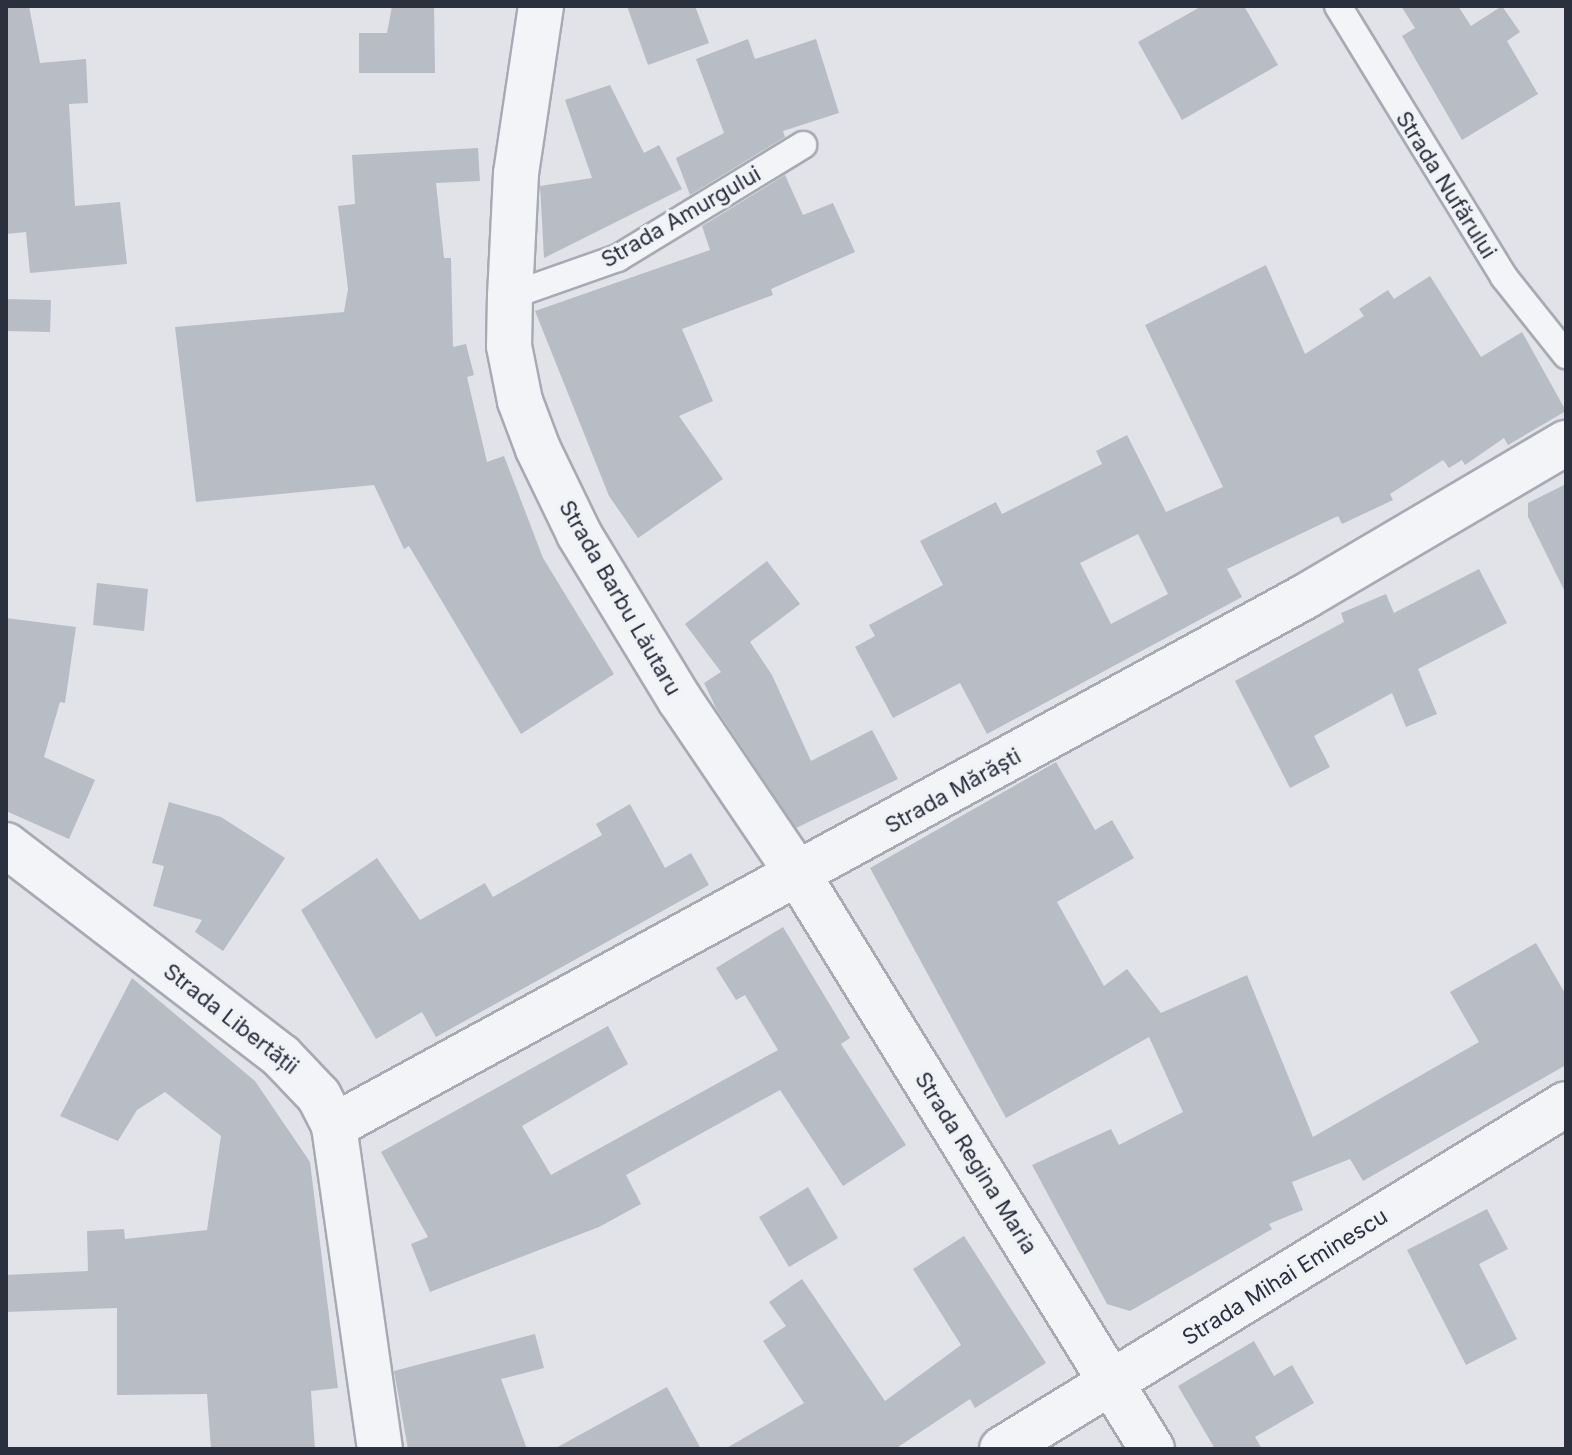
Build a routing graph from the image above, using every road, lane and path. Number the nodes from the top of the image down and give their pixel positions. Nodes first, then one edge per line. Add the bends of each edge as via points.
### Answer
1 (541, 6) edge
2 (1338, 6) edge
3 (803, 145) dead end
4 (510, 296) junction
5 (1566, 355) edge
6 (1566, 443) edge
7 (6, 845) edge
8 (799, 876) junction
9 (1566, 1104) edge
10 (334, 1126) junction
11 (1112, 1384) junction
12 (380, 1449) edge
13 (1002, 1449) edge
14 (1152, 1449) edge

1 - 4 street, Strada Barbu Lăutaru via 516,174
2 - 5 lane, Strada Nufărului via 1504,277
3 - 4 lane, Strada Amurgului via 618,258
4 - 8 street, Strada Barbu Lăutaru via 509,346 520,401 579,534 680,700
6 - 8 street, Strada Mărăști via 1306,596
7 - 10 street, Strada Libertății via 281,1056 319,1096
8 - 10 street, Strada Mărăști
8 - 11 street, Strada Regina Maria
9 - 11 street, Strada Mihai Eminescu
10 - 12 street, Strada Libertății
11 - 13 street, Strada Mihai Eminescu
11 - 14 street, Strada Regina Maria

